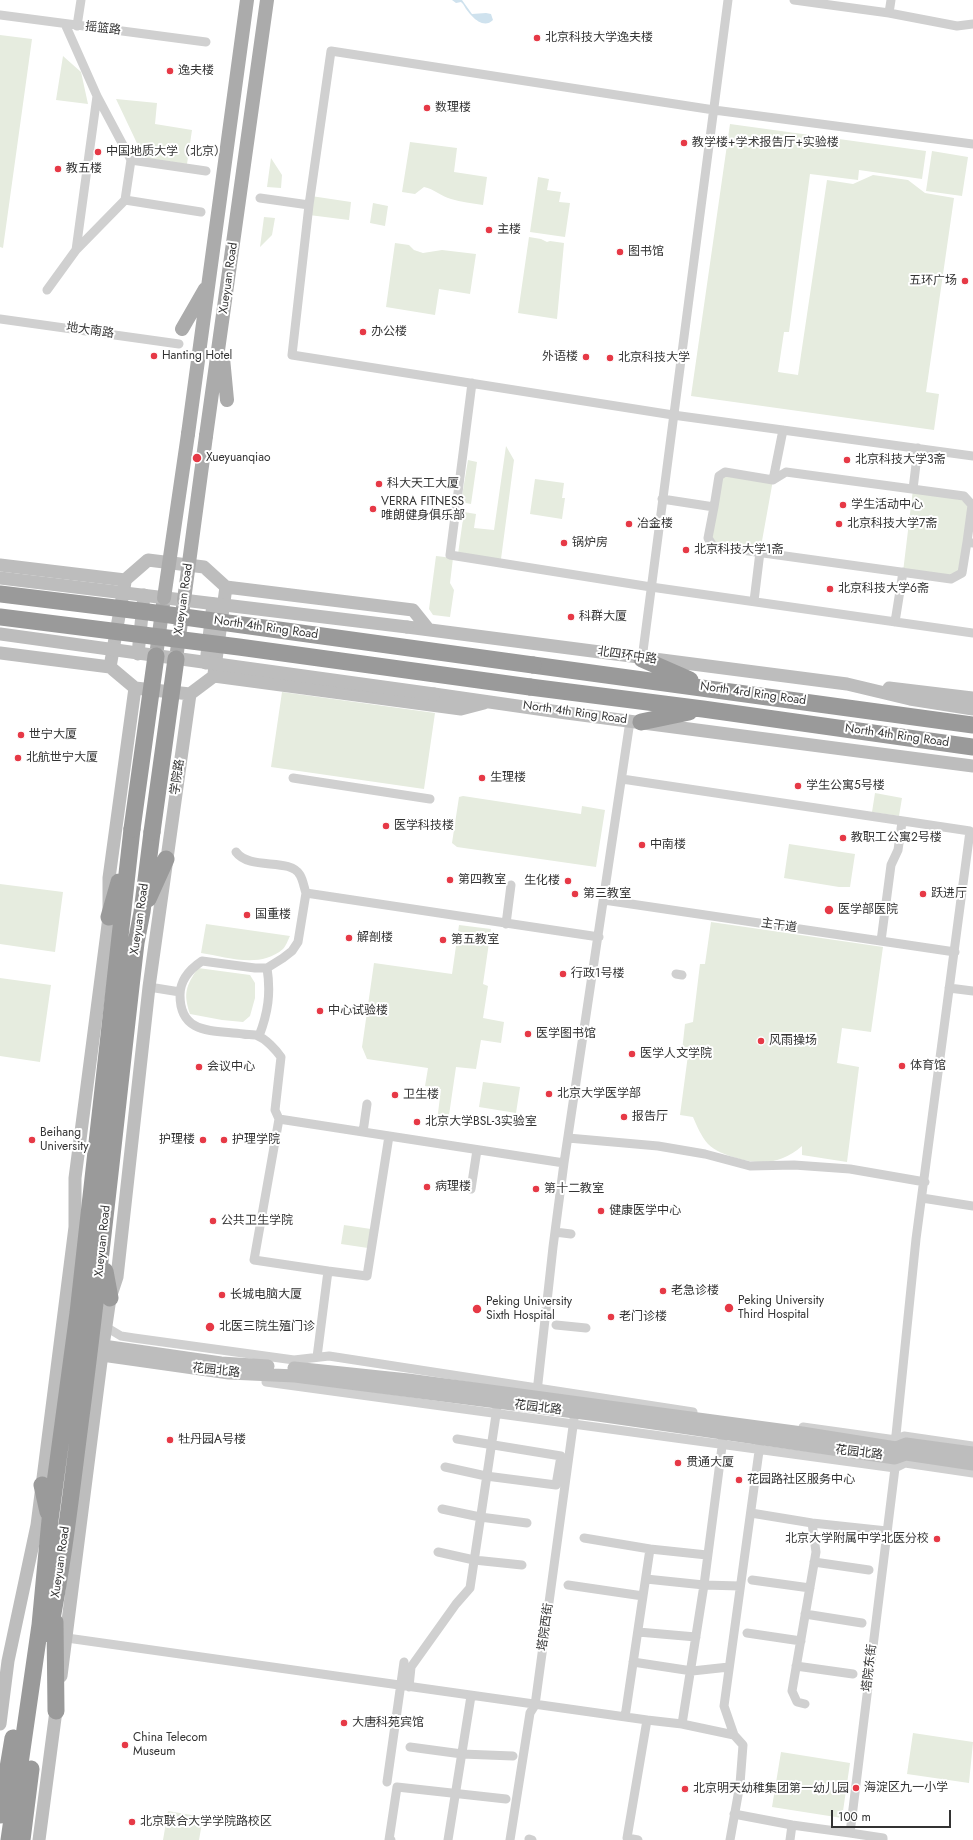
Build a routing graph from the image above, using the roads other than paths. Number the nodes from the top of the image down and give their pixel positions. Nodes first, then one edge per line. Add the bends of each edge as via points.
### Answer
1 (80, 0) edge
2 (247, 0) edge
3 (268, 0) edge
4 (728, 0) edge
5 (794, 0) edge
6 (891, 0) edge
7 (889, 13) junction
8 (0, 15) edge
9 (65, 24) junction
10 (973, 24) edge
11 (77, 26) junction
12 (206, 42) dead end
13 (97, 96) junction
14 (714, 110) junction
15 (973, 144) edge
16 (131, 160) junction
17 (206, 171) dead end
18 (260, 198) dead end
19 (125, 200) junction
20 (309, 205) junction
21 (201, 212) dead end
22 (76, 250) junction
23 (208, 283) junction
24 (47, 290) dead end
25 (0, 319) edge
26 (182, 329) dead end
27 (221, 334) junction
28 (179, 344) dead end
29 (472, 382) junction
30 (227, 400) dead end
31 (673, 414) junction
32 (783, 430) junction
33 (918, 448) junction
34 (973, 456) edge
35 (773, 480) junction
36 (913, 489) junction
37 (662, 499) junction
38 (714, 508) junction
39 (970, 543) edge
40 (760, 552) junction
41 (0, 565) edge
42 (903, 572) junction
43 (0, 578) edge
44 (125, 580) junction
45 (651, 586) junction
46 (226, 587) junction
47 (0, 594) edge
48 (144, 595) junction
49 (164, 598) junction
50 (184, 600) junction
51 (754, 602) junction
52 (213, 604) junction
53 (0, 616) edge
54 (895, 622) junction
55 (407, 627) joint
56 (429, 630) junction
57 (0, 634) edge
58 (973, 634) edge
59 (0, 653) edge
60 (138, 654) junction
61 (156, 656) junction
62 (176, 659) junction
63 (642, 659) junction
64 (206, 662) junction
65 (533, 665) joint
66 (110, 667) junction
67 (214, 676) junction
68 (847, 684) junction
69 (135, 688) junction
70 (707, 688) junction
71 (190, 694) junction
72 (973, 698) edge
73 (490, 701) junction
74 (703, 709) junction
75 (973, 709) edge
76 (636, 721) junction
77 (973, 725) edge
78 (973, 746) edge
79 (973, 766) edge
80 (293, 778) dead end
81 (622, 780) junction
82 (430, 799) dead end
83 (902, 822) junction
84 (129, 851) junction
85 (236, 852) dead end
86 (166, 859) junction
87 (512, 886) dead end
88 (306, 893) junction
89 (604, 900) junction
90 (142, 912) junction
91 (109, 917) junction
92 (506, 924) junction
93 (598, 937) junction
94 (881, 941) junction
95 (955, 952) junction
96 (267, 968) junction
97 (149, 987) junction
98 (949, 988) junction
99 (973, 991) edge
100 (180, 992) junction
101 (259, 1036) junction
102 (367, 1104) dead end
103 (279, 1120) junction
104 (362, 1132) junction
105 (389, 1136) junction
106 (568, 1138) junction
107 (477, 1150) junction
108 (564, 1163) junction
109 (925, 1182) junction
110 (471, 1190) dead end
111 (922, 1198) junction
112 (973, 1206) edge
113 (555, 1232) junction
114 (571, 1234) dead end
115 (102, 1257) junction
116 (328, 1271) junction
117 (110, 1298) junction
118 (556, 1325) dead end
119 (106, 1327) junction
120 (586, 1328) dead end
121 (102, 1351) junction
122 (317, 1357) junction
123 (266, 1382) dead end
124 (537, 1392) junction
125 (497, 1408) junction
126 (574, 1418) junction
127 (457, 1439) dead end
128 (723, 1439) junction
129 (491, 1444) junction
130 (760, 1444) junction
131 (973, 1446) edge
132 (973, 1453) edge
133 (895, 1454) junction
134 (88, 1457) junction
135 (973, 1464) edge
136 (445, 1467) dead end
137 (973, 1473) edge
138 (74, 1474) junction
139 (486, 1476) junction
140 (42, 1485) junction
141 (442, 1509) dead end
142 (751, 1513) junction
143 (480, 1517) junction
144 (50, 1520) junction
145 (527, 1523) dead end
146 (812, 1523) junction
147 (887, 1531) junction
148 (584, 1538) dead end
149 (650, 1549) junction
150 (438, 1552) dead end
151 (707, 1555) junction
152 (474, 1560) junction
153 (814, 1562) junction
154 (522, 1565) dead end
155 (869, 1570) dead end
156 (646, 1578) junction
157 (752, 1580) dead end
158 (568, 1585) dead end
159 (704, 1585) junction
160 (740, 1586) junction
161 (810, 1588) junction
162 (643, 1596) junction
163 (55, 1605) junction
164 (805, 1614) junction
165 (862, 1623) dead end
166 (40, 1625) junction
167 (638, 1632) junction
168 (747, 1633) dead end
169 (696, 1637) junction
170 (67, 1638) junction
171 (801, 1641) junction
172 (404, 1662) dead end
173 (633, 1662) junction
174 (796, 1666) junction
175 (729, 1667) junction
176 (692, 1670) junction
177 (853, 1674) dead end
178 (404, 1686) junction
179 (471, 1696) junction
180 (805, 1704) dead end
181 (535, 1705) junction
182 (56, 1711) junction
183 (625, 1717) junction
184 (647, 1720) junction
185 (0, 1724) edge
186 (682, 1724) junction
187 (734, 1735) junction
188 (410, 1747) dead end
189 (462, 1754) junction
190 (513, 1756) dead end
191 (387, 1782) dead end
192 (456, 1794) junction
193 (506, 1800) dead end
194 (734, 1814) junction
195 (0, 1815) edge
196 (792, 1825) junction
197 (850, 1833) junction
198 (14, 1840) edge
199 (38, 1840) edge
200 (391, 1840) edge
201 (448, 1840) edge
202 (510, 1840) edge
203 (638, 1840) edge
204 (730, 1840) edge
205 (790, 1840) edge
206 (883, 1840) edge

1 - 11 street
2 - 23 main road, Xueyuan Road
3 - 27 main road, Xueyuan Road
4 - 14 street
5 - 7 street
6 - 7 street
7 - 10 street via 957,26
8 - 9 street, 摇篮路
9 - 11 street, 摇篮路
9 - 13 street
11 - 12 street, 摇篮路
13 - 16 street
13 - 22 street
14 - 15 street
14 - 20 street via 331,51
14 - 31 street
16 - 17 street
16 - 19 street
18 - 20 street
19 - 21 street
19 - 22 street
20 - 29 street via 292,355
22 - 24 street
23 - 26 main road
23 - 49 main road, Xueyuan Road, bridge
25 - 28 street, 地大南路
27 - 30 main road
27 - 50 main road, Xueyuan Road, bridge
29 - 31 street
29 - 45 street via 450,555
31 - 32 street
31 - 37 street
32 - 33 street
32 - 35 street
33 - 34 street
33 - 36 street
35 - 36 street via 786,472
35 - 38 street via 725,472 719,476
36 - 39 street via 964,496 972,505
37 - 38 street
37 - 45 street
38 - 40 street via 708,538 713,546
39 - 42 street via 962,573 951,579
40 - 42 street
40 - 51 street
41 - 44 street
42 - 54 street
43 - 48 street, North 4th Ring Road, bridge
44 - 46 street via 148,560 204,567
44 - 66 street
45 - 51 street
45 - 63 street
46 - 56 street via 413,610
46 - 67 street
47 - 65 highway, North 4th Ring Road, bridge
48 - 49 street, North 4th Ring Road, bridge
48 - 60 street, bridge
49 - 50 street, North 4th Ring Road, bridge
49 - 61 main road, Xueyuan Road, bridge
50 - 52 street, North 4th Ring Road, bridge
50 - 62 main road, Xueyuan Road, bridge
51 - 54 street
52 - 55 street, North 4th Ring Road, bridge
52 - 64 street, bridge
53 - 74 highway, North 4th Ring Road, bridge
54 - 58 street
55 - 56 street, 北四环中路
56 - 63 street, 北四环中路
57 - 60 street, bridge
59 - 66 street
60 - 61 street, bridge
61 - 62 street, bridge
61 - 84 highway, Xueyuan Road, bridge
62 - 64 street, North 4th Ring Road, bridge
62 - 90 highway, Xueyuan Road, bridge
63 - 68 street, 北四环中路
63 - 70 highway
64 - 73 street, North 4th Ring Road, bridge
65 - 70 highway, North 4rd Ring Road
66 - 69 street
67 - 71 street
67 - 73 street via 461,709
68 - 72 street, 北四环中路
68 - 75 street, 北四环中路 via 910,699
69 - 71 street
69 - 91 street via 109,878
70 - 77 highway, North 4rd Ring Road
71 - 86 street, 学院路
73 - 76 street, North 4th Ring Road
74 - 76 highway
74 - 78 highway, North 4th Ring Road
76 - 79 street
76 - 81 street
80 - 82 street
81 - 83 street
81 - 89 street
83 - 94 street via 898,850 891,865
83 - 95 street, 塔院东街 via 970,832
84 - 91 highway
84 - 144 highway, Xueyuan Road via 79,1306
85 - 88 street via 240,858 247,861 295,869 300,874
86 - 90 highway
86 - 97 street, Xueyuan Road
87 - 92 street
88 - 92 street
88 - 96 street via 298,942 292,951
89 - 93 street
89 - 94 street, 主干道
90 - 115 highway, Xueyuan Road via 136,943
91 - 140 street via 75,1178 74,1227
92 - 93 street
93 - 106 street
94 - 95 street, 主干道
95 - 98 street, 塔院东街
96 - 100 street via 202,960 188,973
96 - 101 street via 270,984 266,1017
97 - 100 street
97 - 117 street, Xueyuan Road via 118,1277
98 - 99 street
98 - 109 street, 塔院东街
100 - 101 street via 180,1008 186,1020 197,1028
101 - 103 street via 281,1057 275,1110
102 - 104 street
103 - 104 street
103 - 116 street via 254,1260
104 - 105 street
105 - 107 street
105 - 116 street via 367,1276
106 - 108 street
106 - 109 street via 658,1146 705,1154 750,1166 794,1165 850,1169
107 - 108 street
107 - 110 street
108 - 113 street
109 - 111 street, 塔院东街
111 - 112 street
111 - 133 street, 塔院东街
113 - 114 street
113 - 124 street
115 - 117 highway
115 - 138 highway, Xueyuan Road
116 - 122 street
117 - 119 street, Xueyuan Road
118 - 120 street
119 - 121 street, Xueyuan Road
119 - 122 street via 121,1336 134,1338 294,1360
121 - 124 street, 花园北路
121 - 125 street, 花园北路 via 229,1373 295,1376
121 - 134 street, Xueyuan Road
122 - 124 street via 329,1356
123 - 125 street
124 - 133 street, 花园北路
125 - 126 street, 花园北路
125 - 129 street
126 - 128 street, 花园北路
126 - 181 street, 塔院西街
127 - 129 street
128 - 130 street, 花园北路
128 - 151 street
129 - 139 street
129 - 139 street via 561,1456 556,1485
130 - 133 street, 花园北路
130 - 142 street
131 - 133 street via 904,1436
132 - 133 street, 花园北路 via 906,1444
133 - 135 street, 花园北路
133 - 137 street via 905,1463
133 - 147 street, 塔院东街
134 - 138 highway
134 - 170 street, Xueyuan Road
136 - 139 street
138 - 163 highway, Xueyuan Road
139 - 143 street
140 - 144 highway
140 - 185 street via 37,1526 8,1661
141 - 143 street
142 - 146 street
142 - 160 street
143 - 145 street
143 - 152 street
144 - 166 highway, Xueyuan Road
146 - 147 street
146 - 153 street via 816,1552
147 - 197 street, 塔院东街
148 - 149 street
149 - 151 street
149 - 156 street
150 - 152 street
151 - 159 street
152 - 154 street
152 - 178 street via 470,1588 411,1667
153 - 155 street
153 - 161 street
156 - 159 street
156 - 162 street
157 - 161 street
158 - 162 street
159 - 160 street
159 - 169 street
160 - 175 street
161 - 164 street
162 - 167 street
163 - 182 highway
163 - 198 highway, Xueyuan Road
164 - 165 street
164 - 171 street
166 - 195 highway via 24,1666
166 - 198 highway, Xueyuan Road
167 - 169 street
167 - 173 street
168 - 171 street
169 - 176 street
170 - 178 street
170 - 182 street, Xueyuan Road
171 - 174 street
172 - 178 street
173 - 176 street
173 - 183 street
174 - 177 street
174 - 180 street via 792,1691 797,1702
175 - 176 street
175 - 187 street via 724,1706
176 - 186 street
178 - 179 street
178 - 191 street
179 - 181 street
179 - 189 street
181 - 183 street
181 - 202 street, 塔院西街 via 530,1713
182 - 199 street, Xueyuan Road
183 - 184 street
184 - 186 street
184 - 203 street via 627,1838
186 - 187 street
187 - 194 street via 743,1745 740,1784
188 - 189 street
189 - 190 street
189 - 192 street
192 - 193 street
192 - 200 street via 397,1787
192 - 201 street
194 - 196 street
194 - 204 street
196 - 197 street
196 - 205 street
197 - 206 street

